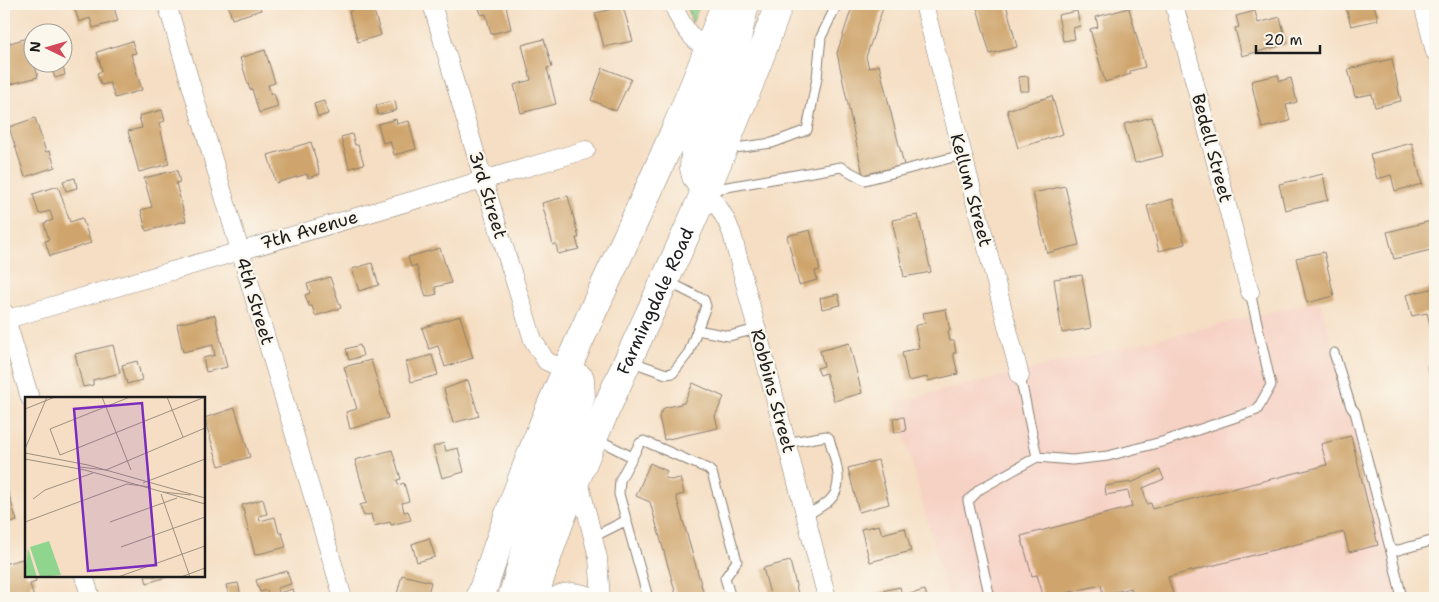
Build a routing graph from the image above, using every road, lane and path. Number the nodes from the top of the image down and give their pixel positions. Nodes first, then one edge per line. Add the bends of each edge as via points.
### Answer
1 (167, 4) edge
2 (432, 4) edge
3 (673, 4) edge
4 (725, 4) edge
5 (745, 4) edge
6 (779, 4) edge
7 (837, 4) edge
8 (924, 4) edge
9 (1174, 4) edge
10 (1423, 4) edge
11 (708, 50) junction
12 (1435, 52) edge
13 (586, 150) dead end
14 (722, 150) junction
15 (962, 155) junction
16 (483, 179) junction
17 (705, 191) junction
18 (240, 250) junction
19 (665, 280) junction
20 (1250, 292) joint
21 (4, 317) edge
22 (756, 329) junction
23 (697, 330) junction
24 (1334, 353) dead end
25 (628, 360) junction
26 (566, 370) junction
27 (1020, 376) joint
28 (30, 397) edge
29 (594, 437) junction
30 (786, 443) junction
31 (632, 457) junction
32 (1037, 457) junction
33 (578, 477) junction
34 (805, 516) junction
35 (627, 520) junction
36 (593, 537) junction
37 (1435, 540) edge
38 (1391, 552) junction
39 (84, 577) edge
40 (91, 598) edge
41 (343, 598) edge
42 (480, 598) edge
43 (512, 598) edge
44 (534, 598) edge
45 (552, 598) edge
46 (594, 598) edge
47 (601, 598) edge
48 (648, 598) edge
49 (731, 598) edge
50 (826, 598) edge
51 (990, 598) edge
52 (1402, 598) edge

1 - 18 street, 4th Street
2 - 16 street, 3rd Street
3 - 11 street via 690,36
4 - 11 main road
5 - 17 main road via 733,54 695,149 694,168
6 - 14 main road, Farmingdale Road
7 - 14 lane via 821,37 807,130 772,144
8 - 15 street, Kellum Street
9 - 20 street, Bedell Street
10 - 12 street
11 - 26 main road via 659,168
13 - 16 street, 7th Avenue
14 - 17 main road, Farmingdale Road
15 - 17 lane via 865,180 841,167
15 - 27 street, Kellum Street
16 - 18 street, 7th Avenue
16 - 26 street, 3rd Street via 533,340 546,361
17 - 19 main road, Farmingdale Road
17 - 22 street, Robbins Street via 729,226
18 - 21 street, 7th Avenue
18 - 41 street, 4th Street
19 - 23 lane via 704,300 706,306
19 - 25 main road, Farmingdale Road
20 - 32 lane via 1272,385 1257,410 1173,439 1108,456 1072,460
21 - 28 street
22 - 23 lane via 729,336
22 - 30 street, Robbins Street
23 - 25 lane via 689,352 673,373 666,374
24 - 38 lane via 1350,407 1355,412
25 - 29 main road, Farmingdale Road
26 - 42 main road via 520,484
26 - 43 main road via 580,379 581,396 528,538
27 - 32 lane
29 - 31 lane
29 - 33 main road, Farmingdale Road
30 - 34 street, Robbins Street
30 - 34 lane via 826,436 839,480 836,492 828,502
31 - 35 lane via 620,480 619,494
31 - 49 lane via 644,441 712,473 737,561 726,578
32 - 51 lane via 980,489 968,501
33 - 36 street
33 - 44 main road, Farmingdale Road
34 - 50 street, Robbins Street
35 - 36 lane
35 - 48 lane
36 - 47 street
37 - 38 lane
38 - 52 lane
39 - 40 street
45 - 46 street via 570,591

